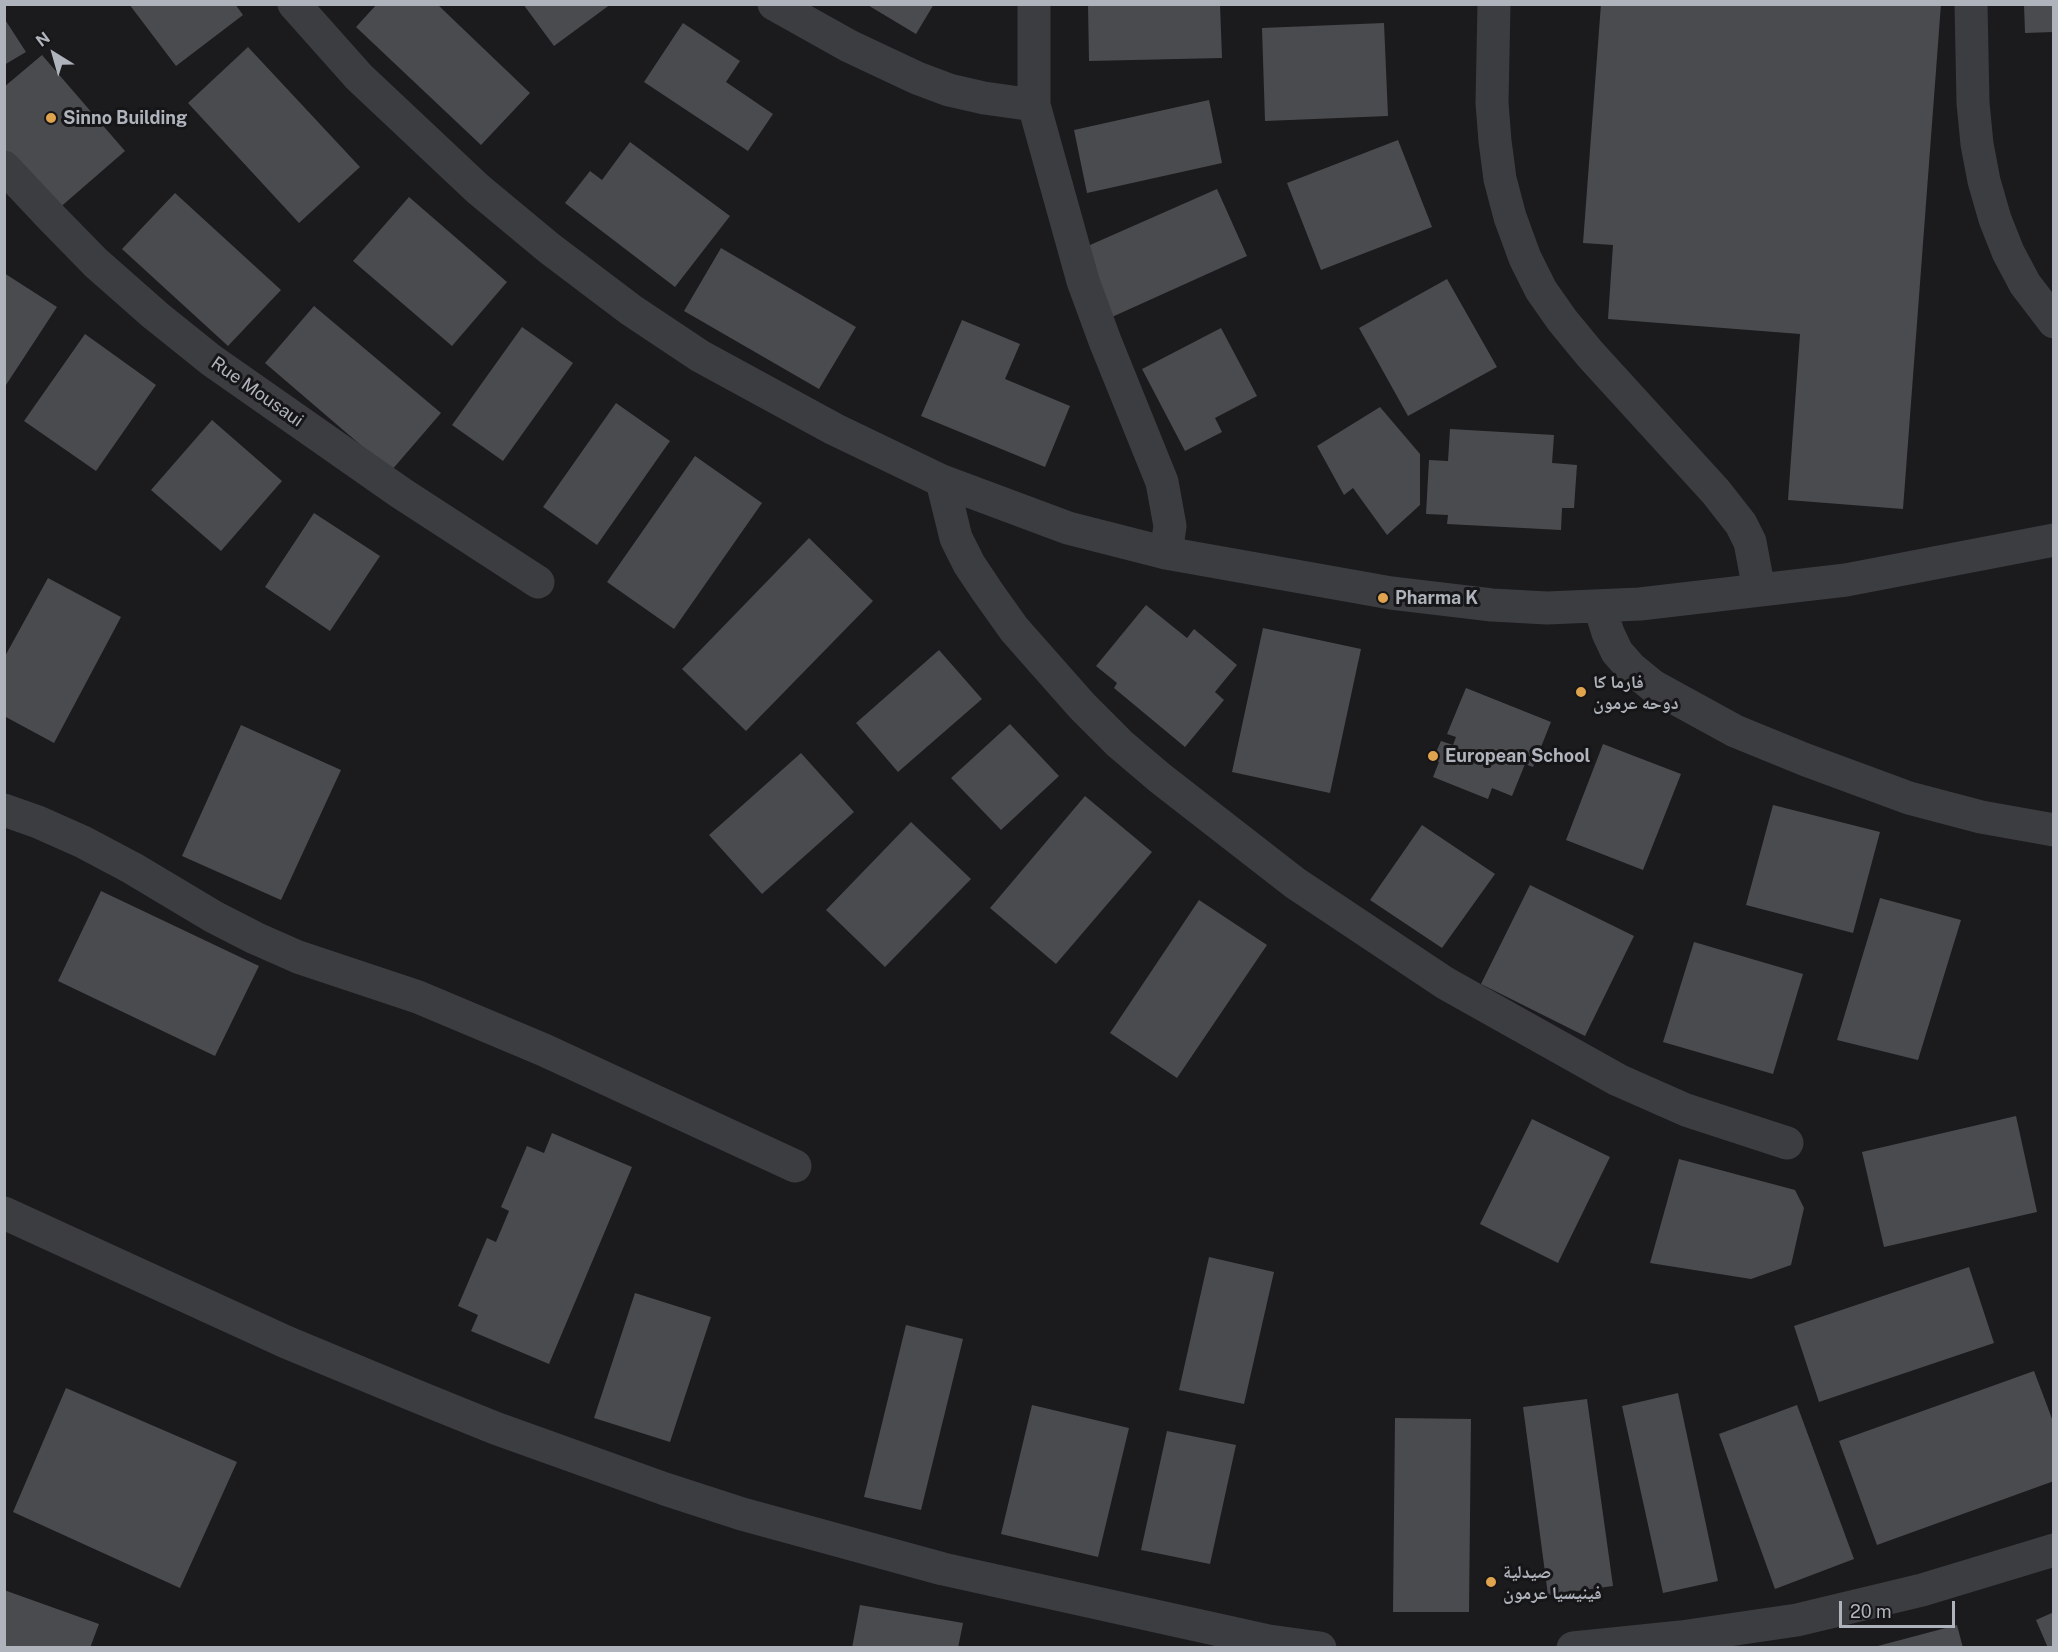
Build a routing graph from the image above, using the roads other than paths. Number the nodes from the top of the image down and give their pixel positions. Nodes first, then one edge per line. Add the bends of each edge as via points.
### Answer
1 (294, 4) edge
2 (774, 4) edge
3 (1034, 4) edge
4 (1494, 4) edge
5 (1971, 4) edge
6 (1034, 105) junction
7 (4, 167) edge
8 (2054, 321) edge
9 (942, 481) junction
10 (2054, 540) edge
11 (1166, 553) junction
12 (538, 582) dead end
13 (1759, 590) junction
14 (1599, 607) junction
15 (4, 810) edge
16 (2054, 830) edge
17 (1787, 1143) dead end
18 (795, 1166) dead end
19 (4, 1213) edge
20 (2054, 1550) edge
21 (1320, 1647) edge
22 (1573, 1647) edge

1 - 9 street via 359,77 478,189 631,310 700,356 771,396
2 - 6 street via 917,78 949,90
3 - 6 street
4 - 13 street via 1495,141 1510,218 1525,258 1562,320 1741,524 1750,542
5 - 8 street via 1973,103 1984,181 2008,252 2025,284
6 - 11 street via 1083,281 1162,482 1170,526
7 - 12 street, Rue Mousaui via 96,262 211,360 401,493
9 - 11 street via 1068,528
9 - 17 street via 956,538 1000,610 1082,706 1160,778 1295,883 1445,983 1618,1080 1686,1110
10 - 13 street via 1846,580
11 - 14 street via 1447,601 1547,608
13 - 14 street
14 - 16 street via 1617,652 1631,668 1653,686 1734,731 1909,798 1981,817
15 - 18 street via 83,842 255,938 298,957 418,997 544,1050
19 - 21 street via 416,1396 665,1489 944,1569 1269,1641
20 - 22 street via 1922,1590 1797,1620

